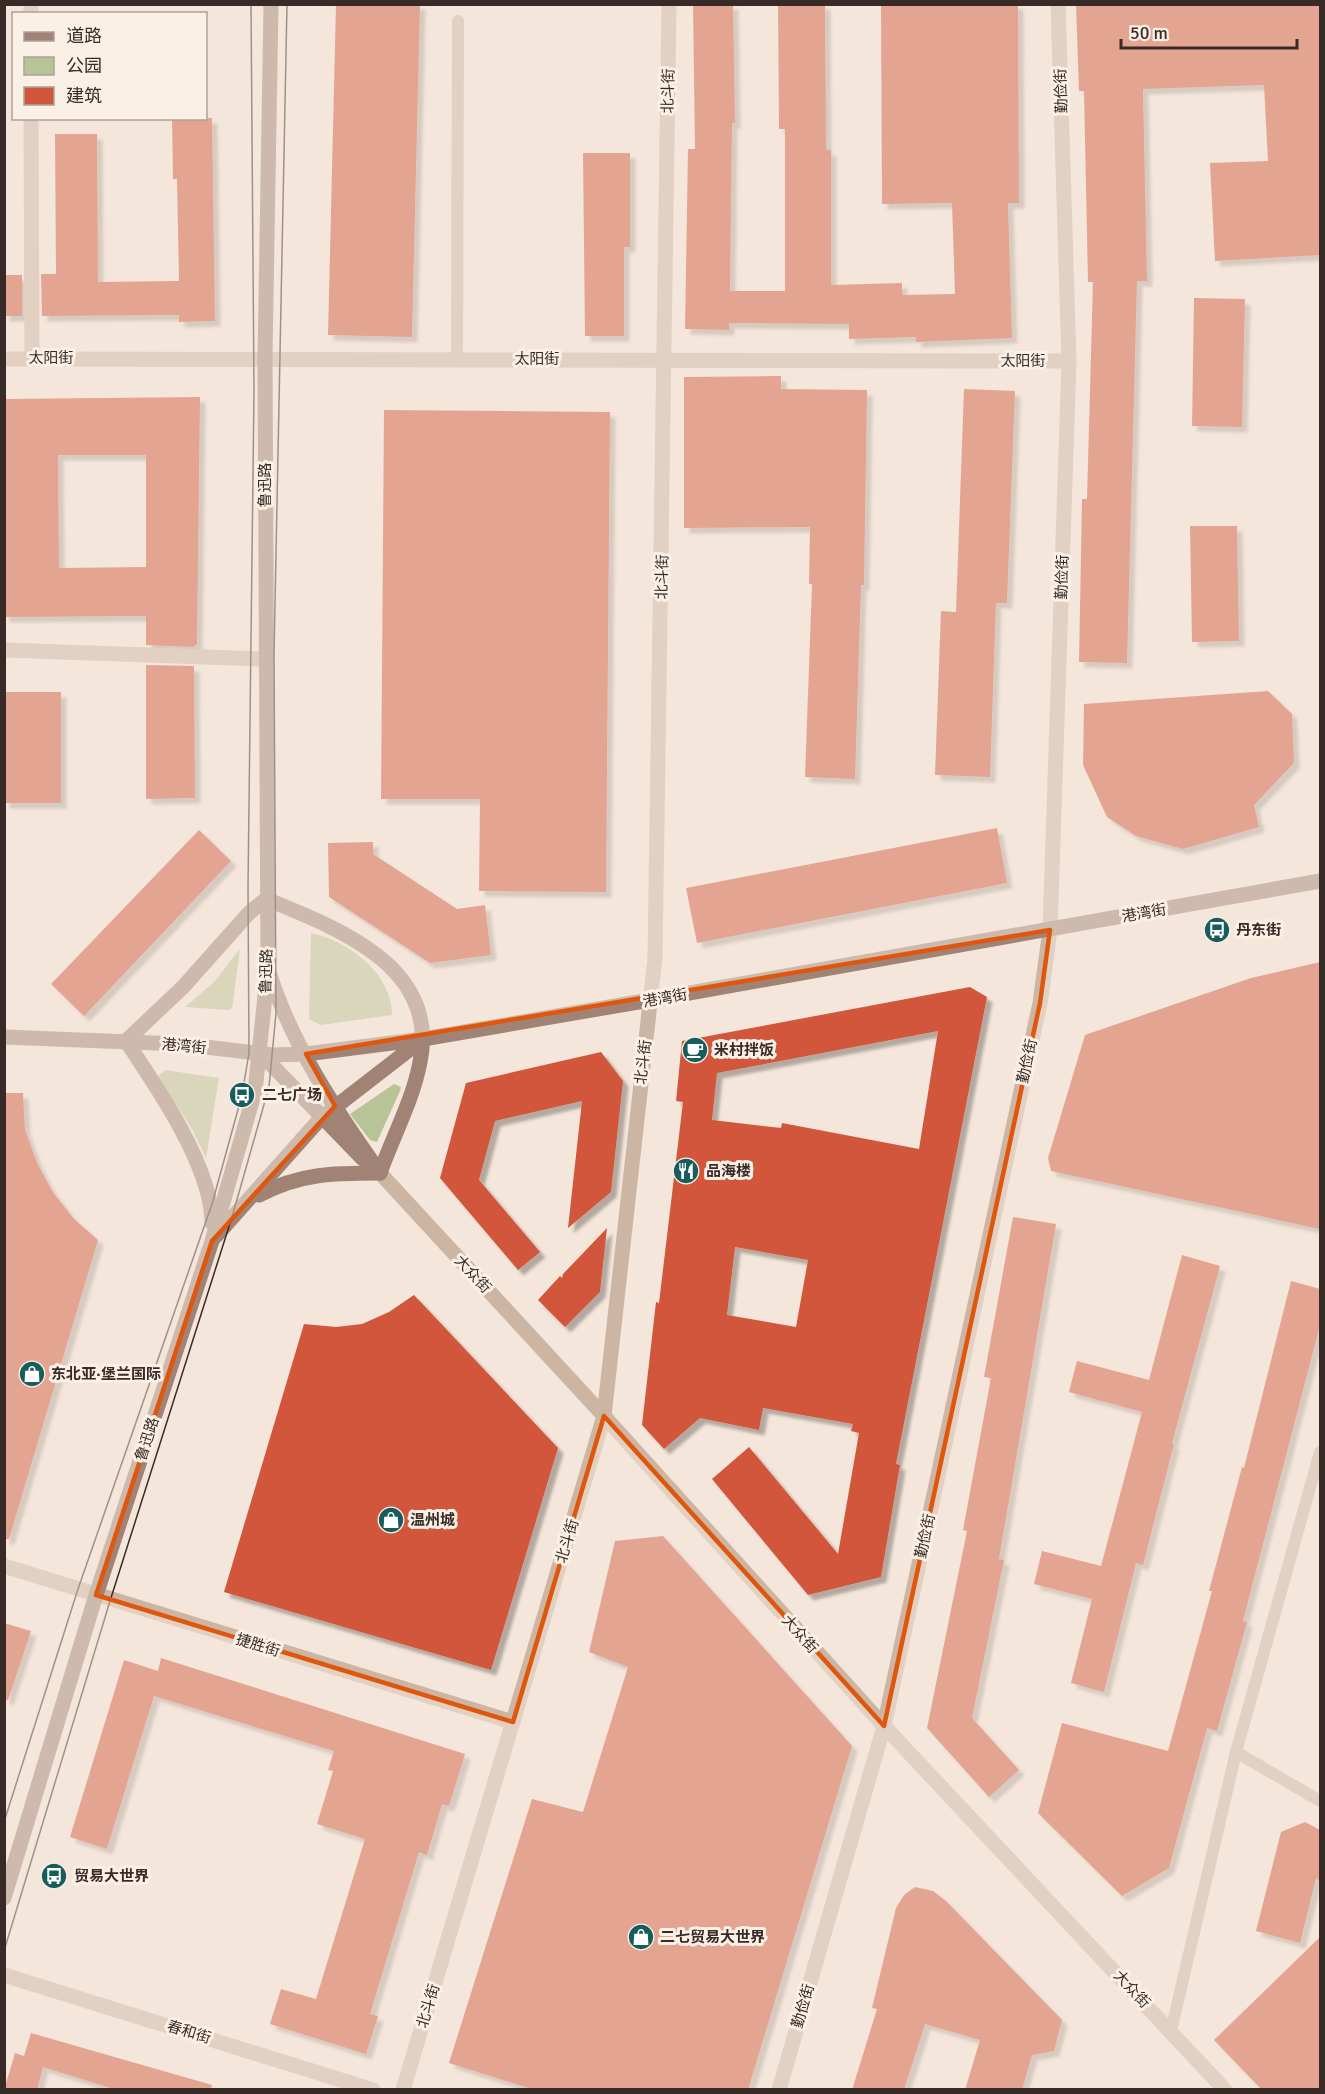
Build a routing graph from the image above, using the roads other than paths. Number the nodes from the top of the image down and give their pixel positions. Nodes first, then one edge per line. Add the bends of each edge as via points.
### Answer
1 (271, 4) edge
2 (669, 4) edge
3 (1058, 4) edge
4 (458, 21) dead end
5 (31, 120) edge
6 (32, 358) junction
7 (265, 358) junction
8 (457, 358) junction
9 (4, 359) edge
10 (666, 359) junction
11 (1069, 361) junction
12 (4, 650) edge
13 (264, 659) junction
14 (1320, 881) edge
15 (266, 899) junction
16 (1050, 930) junction
17 (268, 968) junction
18 (651, 1000) junction
19 (4, 1037) edge
20 (423, 1039) junction
21 (126, 1041) junction
22 (261, 1054) junction
23 (306, 1054) junction
24 (335, 1106) junction
25 (321, 1118) junction
26 (380, 1173) junction
27 (246, 1202) junction
28 (212, 1241) junction
29 (604, 1416) junction
30 (1320, 1452) edge
31 (4, 1566) edge
32 (96, 1595) junction
33 (513, 1722) junction
34 (884, 1726) junction
35 (1236, 1752) junction
36 (1320, 1801) edge
37 (4, 1898) edge
38 (4, 1975) edge
39 (1171, 2031) junction
40 (373, 2090) edge
41 (403, 2090) edge
42 (779, 2090) edge
43 (1225, 2090) edge

1 - 7 main road, 鲁迅路
2 - 10 street, 北斗街
3 - 11 street, 勤俭街
4 - 8 lane
5 - 6 street
6 - 7 street, 太阳街
6 - 9 street, 太阳街
7 - 8 street, 太阳街
7 - 13 main road, 鲁迅路
8 - 10 street, 太阳街
10 - 11 street, 太阳街
10 - 18 street, 北斗街
11 - 16 street, 勤俭街
12 - 13 street
13 - 15 main road, 鲁迅路
14 - 16 main road, 港湾街
15 - 17 main road, 鲁迅路
15 - 20 main road via 335,928 395,971 409,988 419,1010
15 - 21 main road
16 - 18 main road, 港湾街
16 - 34 street, 勤俭街 via 1040,1004
17 - 22 main road, 鲁迅路
17 - 23 main road via 283,1010
18 - 20 main road, 港湾街
18 - 29 street, 北斗街
19 - 21 main road, 港湾街
20 - 23 main road, 港湾街
20 - 24 main road
20 - 26 main road via 415,1084
21 - 22 main road, 港湾街
21 - 28 main road via 201,1172 212,1204
22 - 23 main road, 港湾街
22 - 25 main road
22 - 28 main road, 鲁迅路 via 255,1091
23 - 24 main road
24 - 25 main road
24 - 26 main road
25 - 26 main road
25 - 27 main road
26 - 27 main road via 299,1178
26 - 29 street, 大众街
27 - 28 main road
28 - 32 main road, 鲁迅路
29 - 33 street, 北斗街
29 - 34 street, 大众街
30 - 35 lane
31 - 32 street, 捷胜街
32 - 33 street, 捷胜街
32 - 37 main road, 鲁迅路
33 - 41 street, 北斗街
34 - 39 street, 大众街
34 - 42 street, 勤俭街
35 - 36 lane
35 - 39 lane
38 - 40 street, 春和街
39 - 43 street, 大众街

